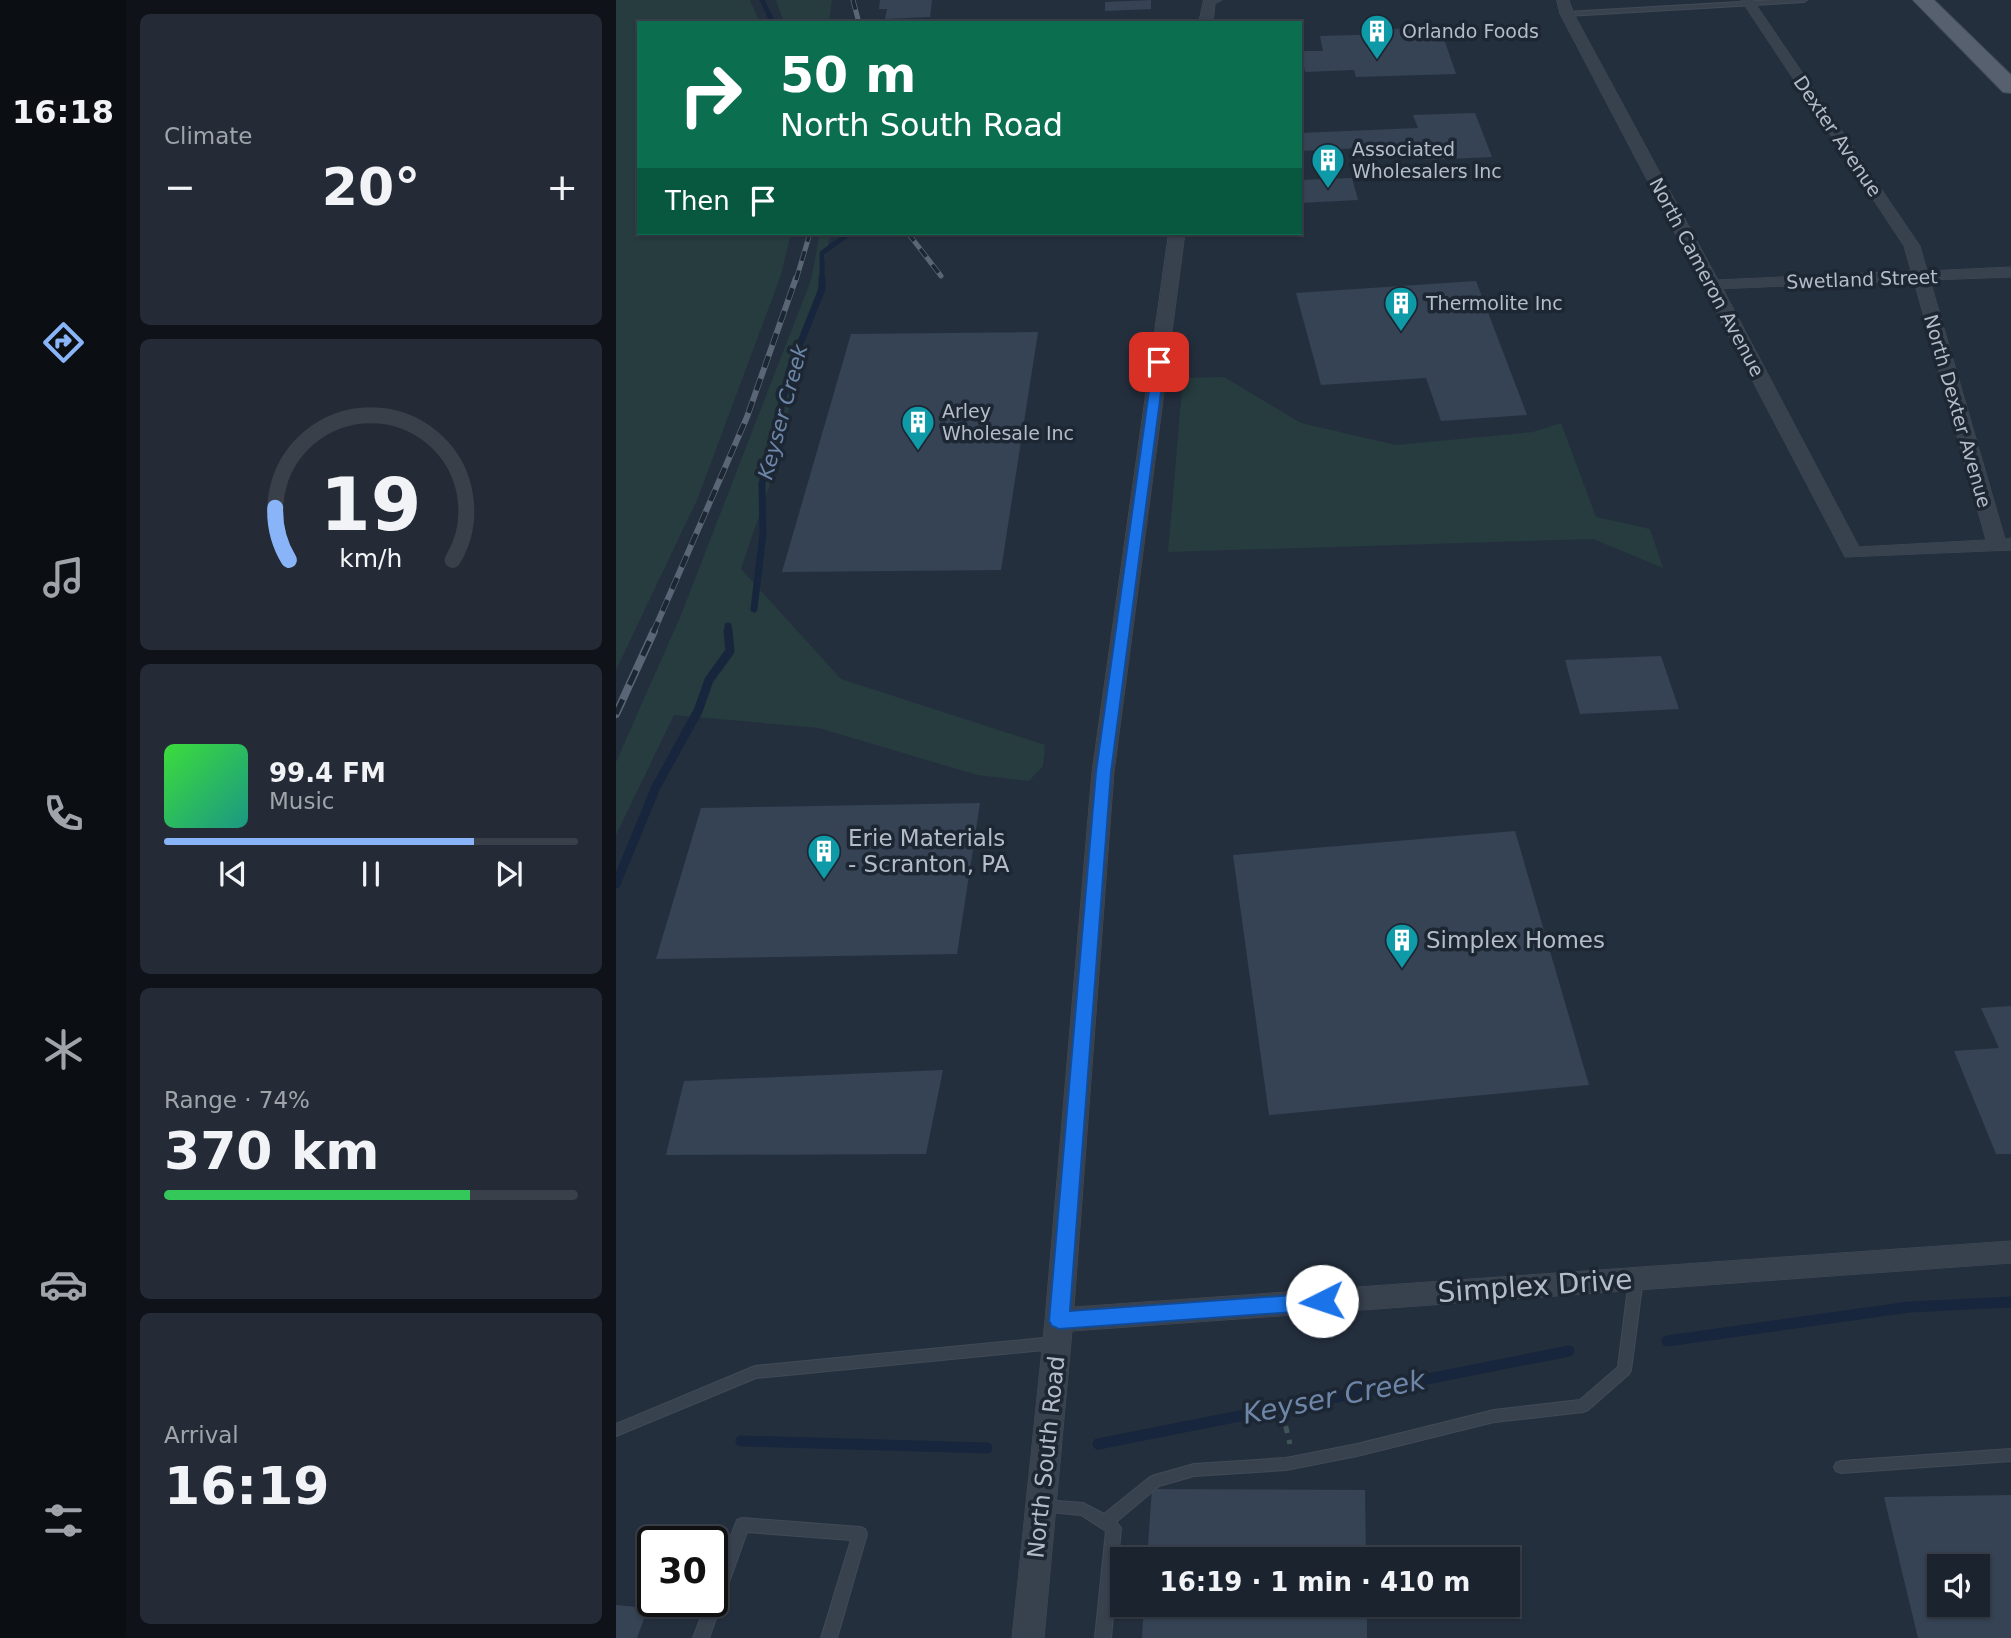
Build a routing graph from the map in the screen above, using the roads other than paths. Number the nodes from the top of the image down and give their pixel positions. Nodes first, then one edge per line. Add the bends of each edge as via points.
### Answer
1 (1804, 0) edge
2 (1923, 0) edge
3 (1212, 1) edge
4 (1748, 2) edge
5 (1565, 7) edge
6 (1207, 21) edge
7 (2011, 88) edge
8 (1177, 235) edge
9 (2011, 272) edge
10 (1919, 276) junction
11 (1713, 285) junction
12 (2004, 545) edge
13 (2011, 1252) edge
14 (1636, 1279) junction
15 (1058, 1332) junction
16 (616, 1430) edge
17 (2011, 1455) edge
18 (1841, 1466) dead end
19 (1041, 1506) junction
20 (1105, 1522) junction
21 (701, 1638) edge
22 (829, 1638) edge
23 (1028, 1638) edge
24 (1103, 1638) edge

1 - 4 lane
2 - 7 main road
3 - 6 street
4 - 5 lane
4 - 10 street, Dexter Avenue via 1912,246
5 - 11 street, North Cameron Avenue
8 - 15 street, North South Road via 1104,772
9 - 10 street, Swetland Street
10 - 11 street, Swetland Street
10 - 12 street, North Dexter Avenue
11 - 12 street, North Cameron Avenue via 1852,553
13 - 14 street, Simplex Drive
14 - 15 street, Simplex Drive
14 - 20 lane via 1624,1370 1583,1406 1494,1416 1286,1464 1194,1470 1155,1481
15 - 16 lane via 755,1372
15 - 19 street, North South Road
17 - 18 lane
19 - 20 lane via 1083,1509
19 - 23 street, North South Road
20 - 24 lane via 1114,1528
21 - 22 lane via 742,1525 860,1534

